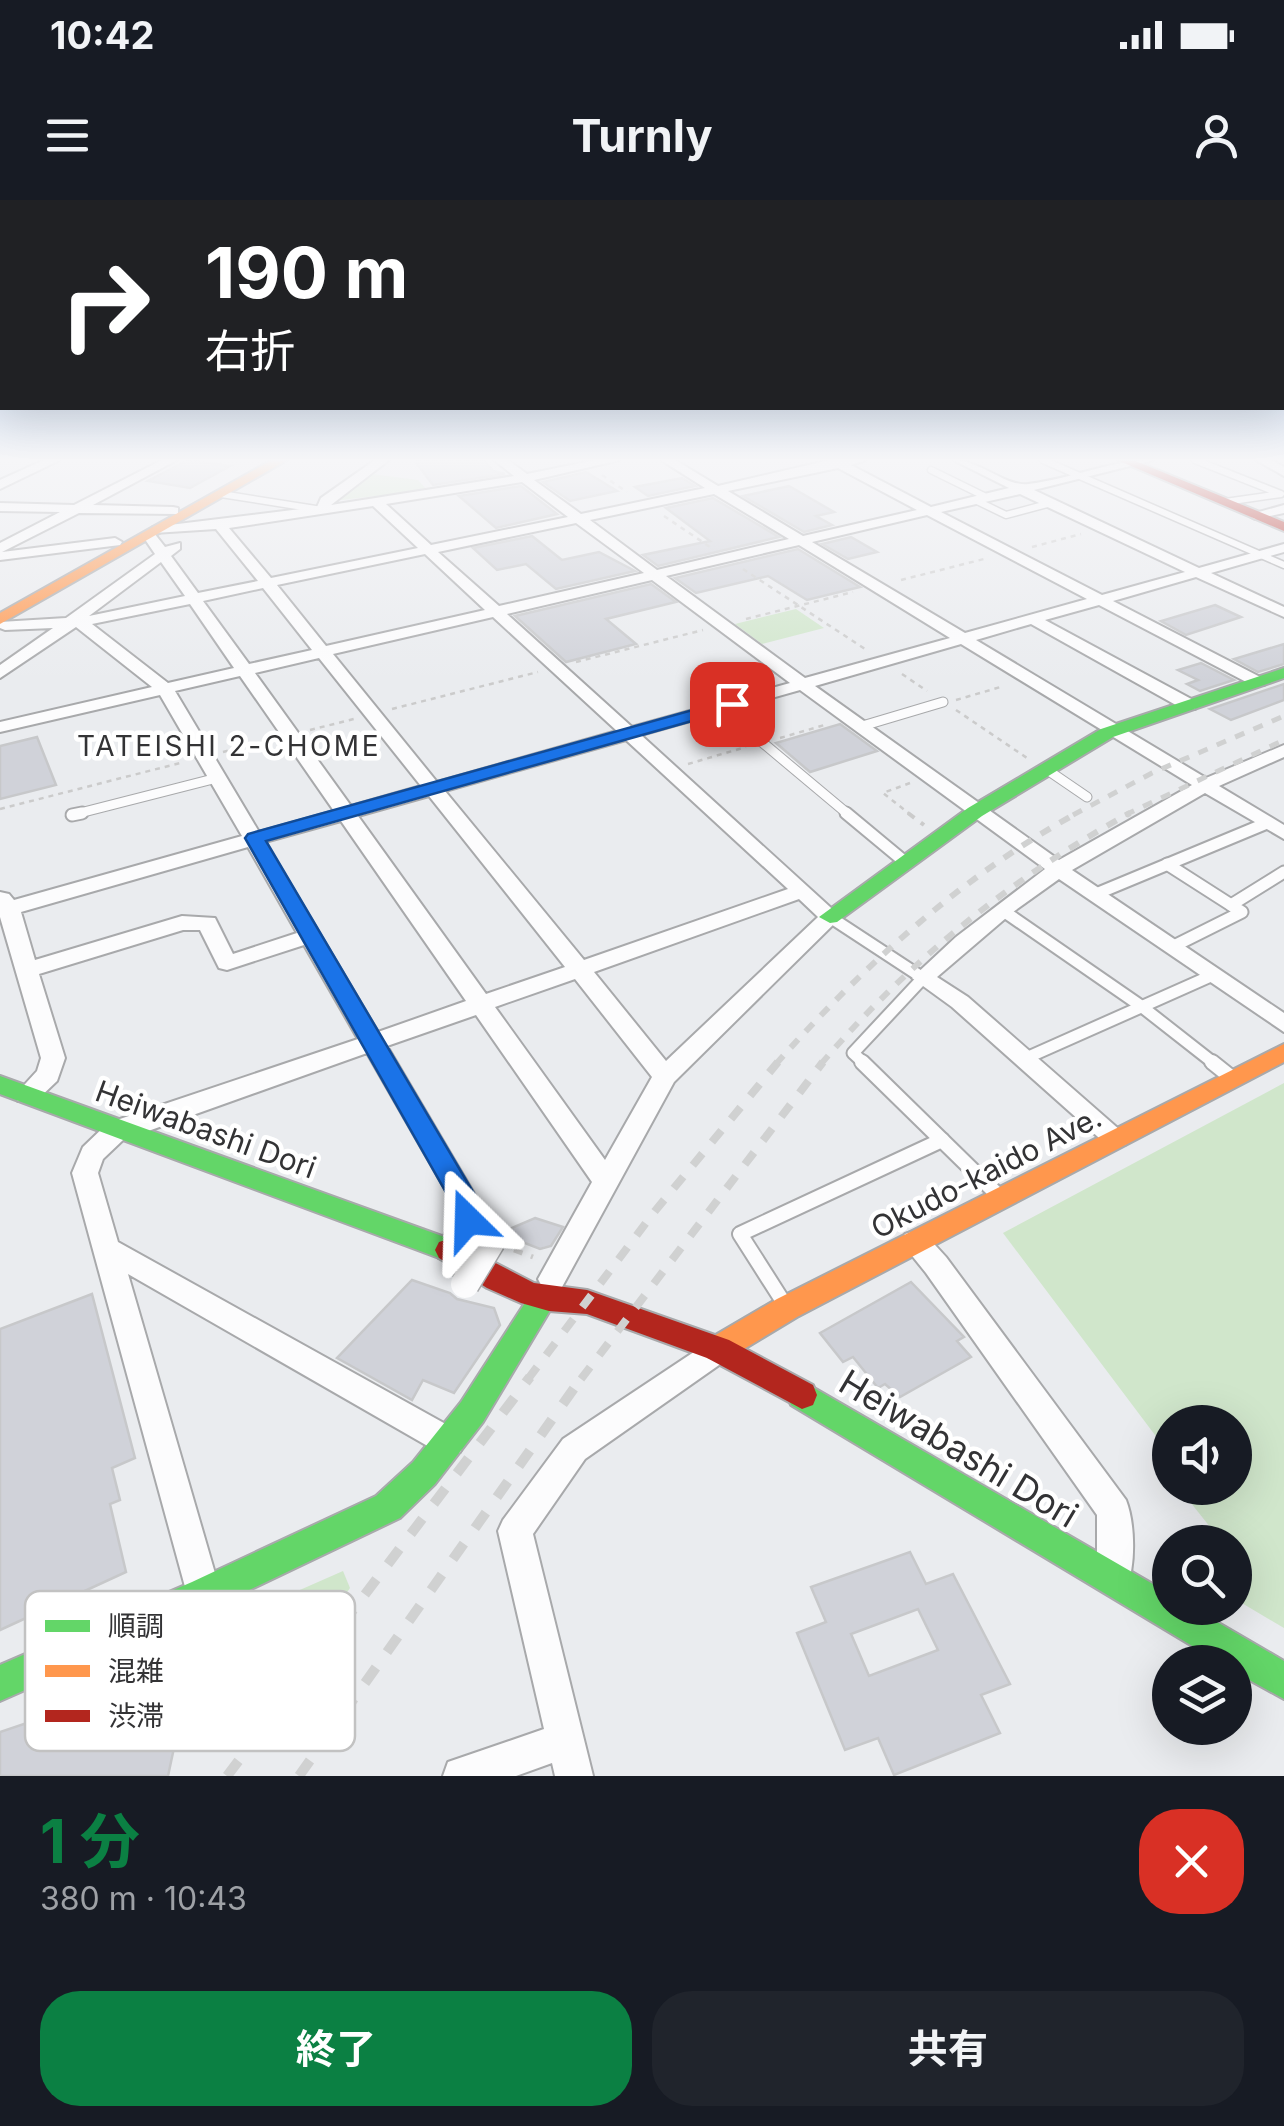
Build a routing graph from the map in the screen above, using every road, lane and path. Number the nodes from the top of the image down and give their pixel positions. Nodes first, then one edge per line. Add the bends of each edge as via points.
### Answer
1 (27, 534) edge
2 (130, 534) edge
3 (165, 534) edge
4 (180, 534) edge
5 (180, 534) edge
6 (218, 534) edge
7 (411, 534) edge
8 (503, 534) edge
9 (594, 534) edge
10 (690, 534) edge
11 (789, 534) edge
12 (833, 534) edge
13 (973, 534) edge
14 (1082, 534) edge
15 (1116, 534) edge
16 (1211, 534) edge
17 (157, 539) junction
18 (801, 541) junction
19 (115, 542) junction
20 (0, 548) edge
21 (1284, 548) edge
22 (428, 549) junction
23 (1009, 552) junction
24 (1260, 555) junction
25 (0, 556) edge
26 (727, 558) junction
27 (1284, 566) edge
28 (83, 567) junction
29 (1199, 573) junction
30 (652, 576) junction
31 (267, 583) junction
32 (876, 586) junction
33 (196, 598) junction
34 (1102, 600) junction
35 (798, 606) junction
36 (496, 612) junction
37 (1284, 612) edge
38 (1, 615) edge
39 (1032, 619) junction
40 (76, 622) junction
41 (720, 626) junction
42 (962, 639) junction
43 (322, 652) junction
44 (884, 662) junction
45 (556, 668) junction
46 (246, 670) junction
47 (0, 673) edge
48 (1284, 673) edge
49 (1028, 679) junction
50 (1258, 682) junction
51 (801, 684) junction
52 (165, 689) junction
53 (943, 702) joint
54 (1189, 705) junction
55 (373, 714) junction
56 (0, 727) edge
57 (859, 727) junction
58 (1114, 730) junction
59 (292, 734) junction
60 (628, 734) junction
61 (763, 743) dead end
62 (1284, 750) edge
63 (204, 757) junction
64 (1045, 769) junction
65 (217, 778) junction
66 (928, 778) junction
67 (1204, 785) junction
68 (432, 788) junction
69 (1087, 797) dead end
70 (0, 809) edge
71 (974, 812) junction
72 (347, 813) junction
73 (72, 815) dead end
74 (1276, 828) edge
75 (939, 837) junction
76 (254, 838) junction
77 (905, 862) junction
78 (1167, 864) junction
79 (1056, 867) junction
80 (1284, 872) edge
81 (800, 892) junction
82 (1096, 894) junction
83 (3, 905) edge
84 (1231, 906) junction
85 (1002, 910) junction
86 (830, 917) junction
87 (312, 936) junction
88 (1172, 947) junction
89 (27, 970) junction
90 (580, 970) junction
91 (1213, 975) junction
92 (924, 978) junction
93 (483, 1004) junction
94 (1141, 1006) junction
95 (1284, 1024) edge
96 (372, 1042) junction
97 (1284, 1052) edge
98 (1024, 1060) junction
99 (666, 1076) junction
100 (1232, 1078) junction
101 (0, 1085) edge
102 (27, 1095) junction
103 (119, 1130) junction
104 (1116, 1138) junction
105 (942, 1140) junction
106 (607, 1183) junction
107 (1000, 1198) junction
108 (491, 1241) dead end
109 (915, 1242) junction
110 (104, 1246) junction
111 (449, 1250) junction
112 (465, 1284) dead end
113 (548, 1288) junction
114 (787, 1308) junction
115 (718, 1348) junction
116 (448, 1442) junction
117 (1114, 1582) junction
118 (203, 1591) edge
119 (210, 1591) edge
120 (25, 1672) edge
121 (1284, 1681) edge
122 (0, 1683) edge
123 (570, 1758) edge
124 (462, 1776) edge

1 - 20 street
2 - 19 main road
3 - 17 main road
4 - 17 street
5 - 17 street
6 - 31 street
7 - 22 street
8 - 22 street
9 - 30 street
10 - 26 path
11 - 18 street
12 - 18 street
13 - 23 street
14 - 23 path
15 - 29 street
16 - 24 lane
17 - 28 main road
17 - 33 street
17 - 40 street
18 - 26 street
18 - 32 street
19 - 25 street
19 - 28 main road
21 - 24 street
22 - 31 street
22 - 36 street
23 - 32 path
23 - 34 street
24 - 27 lane
24 - 29 street
26 - 30 street
26 - 35 path
28 - 38 main road
29 - 34 street
29 - 37 street
30 - 36 street
30 - 41 street
31 - 33 street
31 - 43 street
32 - 35 path
32 - 42 street
33 - 40 street
33 - 46 street
34 - 39 street
34 - 50 street
35 - 41 path
35 - 44 path
36 - 43 street
36 - 45 street
38 - 40 street
39 - 42 street
39 - 54 street
40 - 47 street
40 - 52 street
41 - 45 path
41 - 51 street
42 - 44 street
42 - 49 street
43 - 46 street
43 - 55 street
44 - 51 street
44 - 53 path
45 - 55 path
45 - 60 street
46 - 52 street
46 - 59 street
48 - 50 main road
49 - 58 street
49 - 64 path via 945,703
50 - 54 main road
51 - 57 street
51 - 60 street
52 - 56 street
52 - 63 street
53 - 57 lane
54 - 58 main road
55 - 59 path
55 - 68 street
57 - 66 street
58 - 64 main road
58 - 67 street
59 - 63 path
59 - 72 street
60 - 68 street
60 - 81 street
61 - 77 lane
62 - 67 street
63 - 65 street
63 - 70 path
64 - 69 lane
64 - 71 main road
65 - 73 lane
65 - 76 street
66 - 71 street
66 - 75 path via 883,792
67 - 74 street
67 - 79 street
68 - 72 street
68 - 90 street
71 - 75 main road
71 - 79 street
72 - 76 street
72 - 93 street
74 - 78 lane
75 - 77 main road
76 - 83 street
76 - 87 street
77 - 86 main road
78 - 82 lane
78 - 84 lane
79 - 82 street
79 - 85 street
80 - 84 lane
81 - 86 street
81 - 90 street
82 - 88 street
83 - 89 street
84 - 88 lane via 1242,912
85 - 92 street
85 - 94 lane
86 - 92 lane
86 - 99 street
87 - 89 street via 226,963 208,923 182,923
87 - 96 street
88 - 91 street
89 - 102 street via 53,1058 48,1075
90 - 93 street
90 - 99 street
91 - 94 lane
91 - 95 street
92 - 98 street
92 - 105 lane via 852,1054
93 - 96 street
93 - 106 street
94 - 98 lane
94 - 100 lane
96 - 103 street
96 - 111 street via 466,1202 468,1220
97 - 100 main road, Okudo-kaido Ave.
98 - 104 street
99 - 106 street
100 - 104 main road, Okudo-kaido Ave.
101 - 102 main road, Heiwabashi Dori
102 - 103 main road, Heiwabashi Dori
103 - 110 street via 86,1164
103 - 111 main road, Heiwabashi Dori
104 - 107 main road, Okudo-kaido Ave.
105 - 107 lane
105 - 114 lane via 740,1234
106 - 113 street
107 - 109 main road, Okudo-kaido Ave.
108 - 112 street, bridge
109 - 114 main road, Okudo-kaido Ave.
109 - 117 street via 1114,1511
110 - 116 street
110 - 118 street
111 - 113 main road, Heiwabashi Dori via 494,1256
113 - 115 main road, Heiwabashi Dori via 576,1289 587,1302
113 - 116 main road
114 - 115 main road, Okudo-kaido Ave.
115 - 117 main road, Heiwabashi Dori
115 - 123 street via 574,1448 515,1531
116 - 119 main road via 388,1507
117 - 121 main road, Heiwabashi Dori
120 - 122 main road
123 - 124 street

